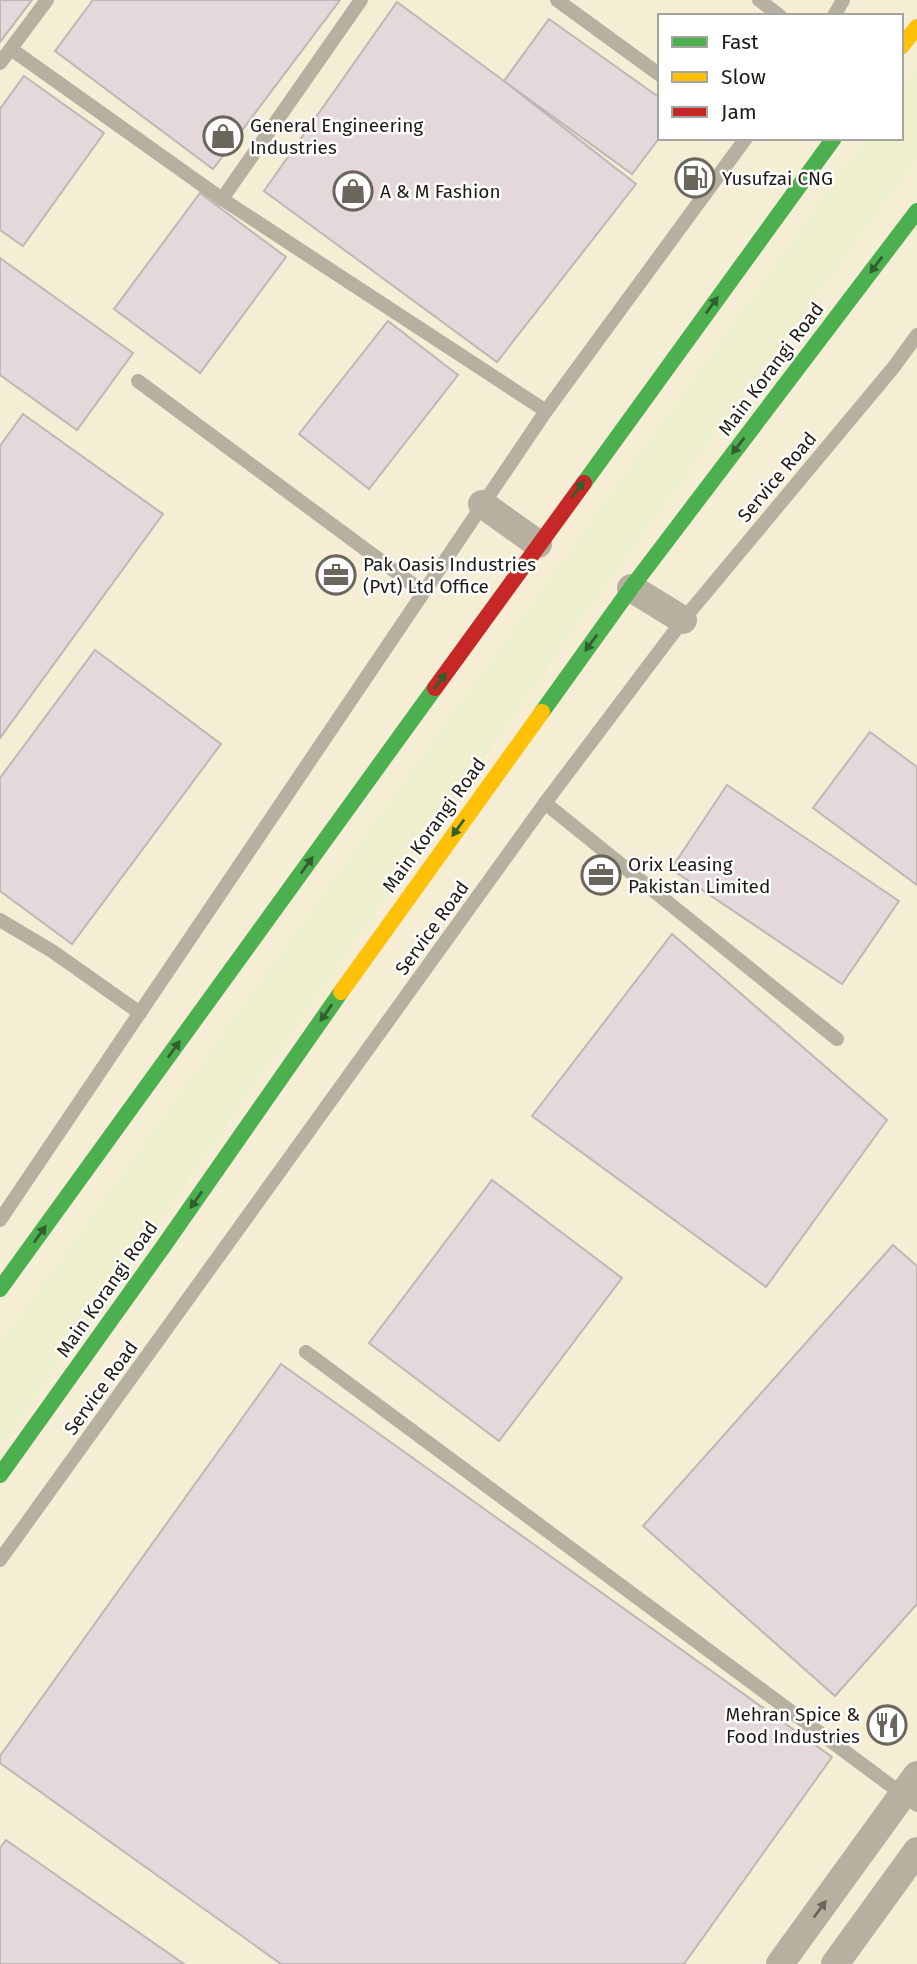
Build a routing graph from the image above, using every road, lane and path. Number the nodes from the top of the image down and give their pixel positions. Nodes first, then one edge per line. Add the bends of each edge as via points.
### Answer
1 (47, 0) edge
2 (361, 0) edge
3 (557, 0) edge
4 (759, 0) edge
5 (777, 14) edge
6 (917, 27) edge
7 (903, 44) edge
8 (11, 49) junction
9 (0, 63) edge
10 (658, 74) edge
11 (745, 140) edge
12 (833, 140) edge
13 (222, 198) junction
14 (917, 211) edge
15 (917, 335) edge
16 (138, 381) dead end
17 (546, 411) junction
18 (482, 504) junction
19 (538, 544) junction
20 (631, 588) junction
21 (423, 592) junction
22 (683, 620) junction
23 (545, 803) junction
24 (0, 920) edge
25 (140, 1013) junction
26 (837, 1039) dead end
27 (0, 1220) edge
28 (0, 1289) edge
29 (306, 1352) dead end
30 (0, 1475) edge
31 (0, 1560) edge
32 (912, 1791) edge
33 (917, 1851) edge
34 (780, 1964) edge
35 (835, 1964) edge

1 - 8 lane
2 - 13 lane
3 - 10 lane
4 - 5 lane
6 - 7 main road
8 - 9 lane
8 - 13 lane
11 - 17 lane
19 -> 12 main road
13 - 17 lane
14 -> 20 main road, Main Korangi Road
15 - 22 lane, Service Road
16 - 21 lane
17 - 18 lane
18 - 19 street
18 - 21 lane
28 -> 19 main road
20 - 22 street
20 -> 30 main road, Main Korangi Road
21 - 25 lane
22 - 23 lane, Service Road
23 - 26 lane
23 - 31 lane, Service Road
24 - 25 lane
25 - 27 lane
29 - 32 lane
34 -> 32 street
33 - 35 street

